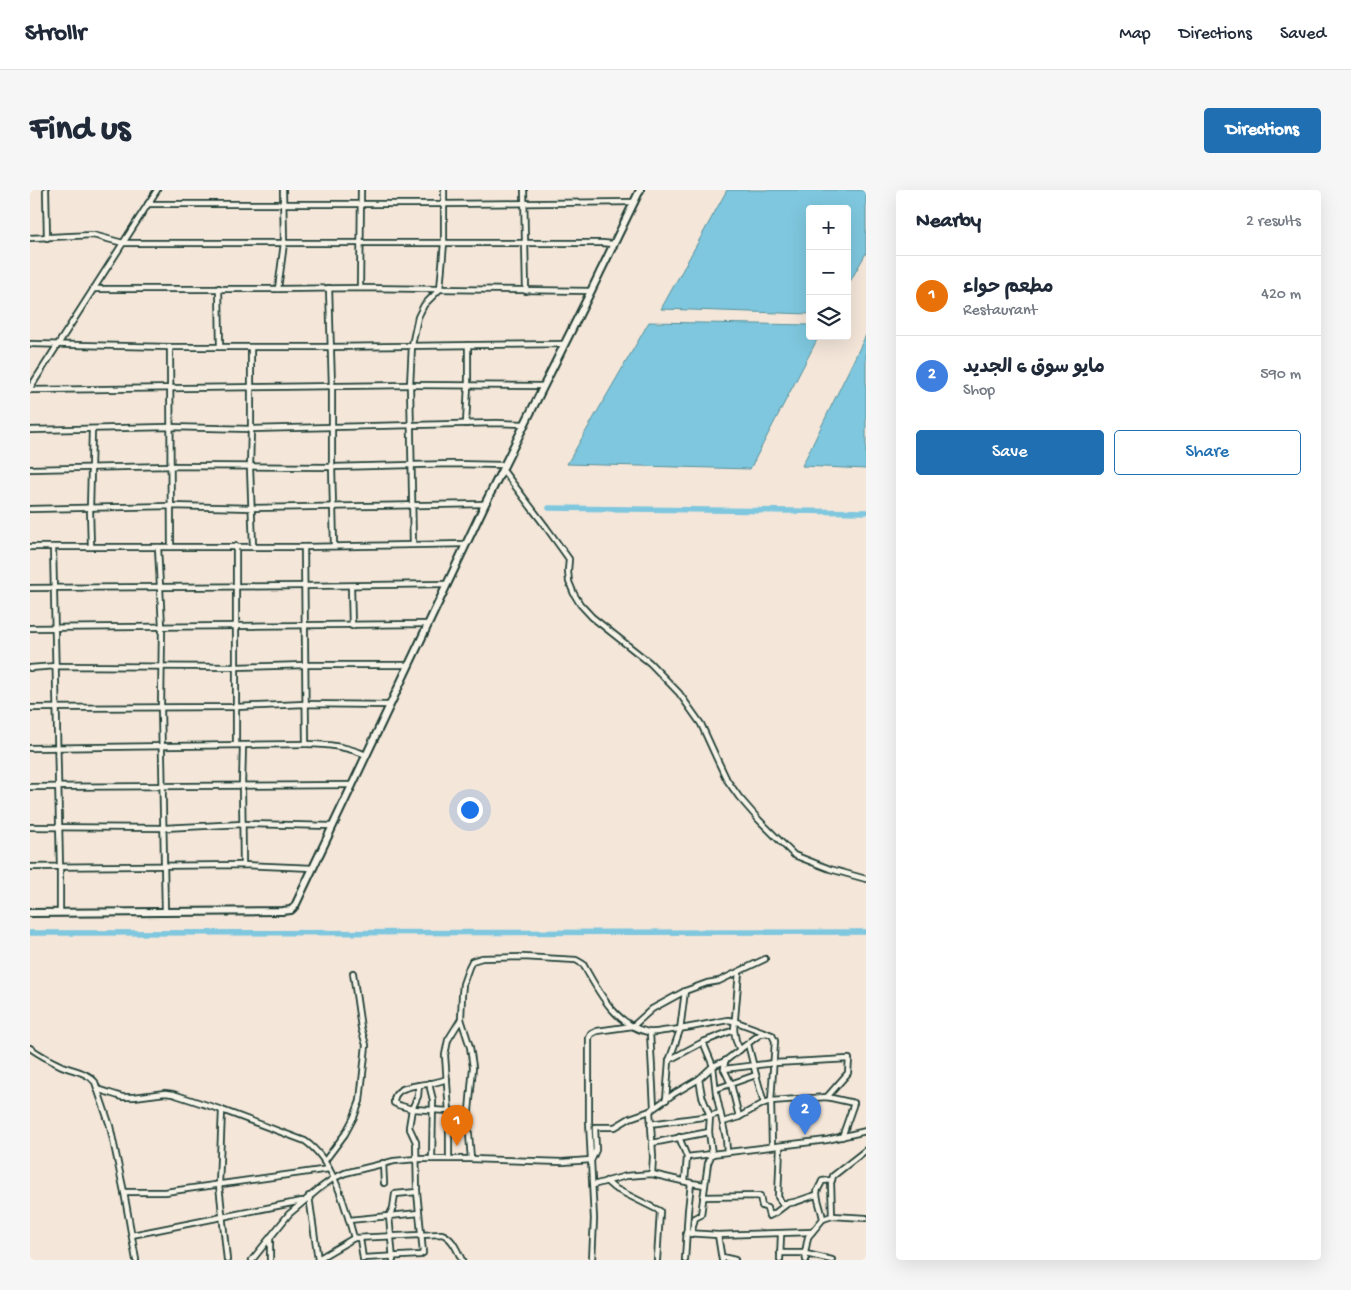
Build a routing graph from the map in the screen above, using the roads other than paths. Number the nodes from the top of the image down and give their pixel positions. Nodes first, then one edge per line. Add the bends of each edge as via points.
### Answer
1 (46, 190) edge
2 (157, 190) edge
3 (283, 190) edge
4 (361, 190) edge
5 (444, 190) edge
6 (524, 190) edge
7 (640, 190) edge
8 (634, 202) junction
9 (283, 203) junction
10 (524, 203) junction
11 (148, 204) junction
12 (361, 204) junction
13 (444, 204) junction
14 (30, 238) edge
15 (47, 238) junction
16 (526, 242) junction
17 (123, 243) junction
18 (284, 243) junction
19 (444, 243) junction
20 (361, 244) junction
21 (613, 244) junction
22 (218, 288) junction
23 (329, 288) junction
24 (360, 288) junction
25 (93, 289) junction
26 (278, 289) junction
27 (440, 289) junction
28 (526, 291) junction
29 (592, 291) junction
30 (30, 344) edge
31 (58, 344) junction
32 (564, 344) junction
33 (412, 345) junction
34 (468, 345) junction
35 (170, 347) junction
36 (220, 347) junction
37 (251, 347) junction
38 (330, 347) junction
39 (410, 385) junction
40 (468, 385) junction
41 (251, 386) junction
42 (332, 386) junction
43 (544, 386) junction
44 (169, 388) junction
45 (30, 389) edge
46 (466, 424) junction
47 (524, 424) junction
48 (411, 425) junction
49 (169, 427) junction
50 (332, 427) junction
51 (92, 428) junction
52 (251, 429) junction
53 (30, 430) edge
54 (411, 465) junction
55 (170, 466) junction
56 (332, 467) junction
57 (503, 467) junction
58 (91, 468) junction
59 (250, 468) junction
60 (30, 469) edge
61 (485, 504) junction
62 (413, 505) junction
63 (171, 506) junction
64 (333, 506) junction
65 (90, 508) junction
66 (252, 508) junction
67 (30, 510) edge
68 (466, 544) junction
69 (413, 545) junction
70 (236, 546) junction
71 (253, 546) junction
72 (304, 546) junction
73 (334, 546) junction
74 (30, 547) edge
75 (53, 547) junction
76 (91, 547) junction
77 (158, 547) junction
78 (171, 547) junction
79 (447, 584) junction
80 (304, 586) junction
81 (351, 586) junction
82 (159, 587) junction
83 (236, 587) junction
84 (30, 588) edge
85 (54, 588) junction
86 (428, 624) junction
87 (304, 626) junction
88 (352, 626) junction
89 (55, 627) junction
90 (162, 627) junction
91 (236, 627) junction
92 (30, 628) edge
93 (305, 665) junction
94 (408, 665) junction
95 (56, 666) junction
96 (161, 667) junction
97 (235, 667) junction
98 (30, 668) edge
99 (305, 704) junction
100 (390, 705) junction
101 (236, 706) junction
102 (56, 707) junction
103 (161, 707) junction
104 (30, 708) edge
105 (306, 744) junction
106 (236, 745) junction
107 (243, 745) junction
108 (162, 746) junction
109 (57, 747) junction
110 (30, 748) edge
111 (366, 755) junction
112 (351, 785) junction
113 (242, 786) junction
114 (30, 787) edge
115 (57, 787) junction
116 (163, 787) junction
117 (243, 824) junction
118 (332, 826) junction
119 (30, 827) edge
120 (58, 827) junction
121 (164, 828) junction
122 (164, 865) junction
123 (243, 865) junction
124 (60, 866) junction
125 (30, 867) edge
126 (313, 868) junction
127 (866, 879) edge
128 (60, 912) junction
129 (165, 912) junction
130 (30, 913) edge
131 (766, 958) dead end
132 (739, 972) junction
133 (353, 973) dead end
134 (685, 991) junction
135 (461, 1019) junction
136 (734, 1021) junction
137 (633, 1026) junction
138 (680, 1030) junction
139 (734, 1030) junction
140 (650, 1033) junction
141 (768, 1033) junction
142 (703, 1042) junction
143 (748, 1044) junction
144 (30, 1048) edge
145 (740, 1050) junction
146 (669, 1061) junction
147 (725, 1061) junction
148 (774, 1063) junction
149 (713, 1066) junction
150 (754, 1066) junction
151 (724, 1069) junction
152 (756, 1075) junction
153 (447, 1079) junction
154 (699, 1080) junction
155 (430, 1083) junction
156 (731, 1084) junction
157 (419, 1085) junction
158 (97, 1089) junction
159 (716, 1089) junction
160 (827, 1097) junction
161 (666, 1100) junction
162 (771, 1101) junction
163 (764, 1103) junction
164 (654, 1107) junction
165 (412, 1109) junction
166 (222, 1110) junction
167 (432, 1110) junction
168 (650, 1111) junction
169 (449, 1112) junction
170 (469, 1112) junction
171 (720, 1113) junction
172 (710, 1116) junction
173 (739, 1117) junction
174 (722, 1122) junction
175 (650, 1124) junction
176 (866, 1131) edge
177 (708, 1132) junction
178 (679, 1137) junction
179 (842, 1137) junction
180 (652, 1143) junction
181 (772, 1146) junction
182 (780, 1146) junction
183 (866, 1150) edge
184 (727, 1152) junction
185 (712, 1154) junction
186 (687, 1157) junction
187 (416, 1159) junction
188 (432, 1159) junction
189 (448, 1159) junction
190 (471, 1159) junction
191 (591, 1160) junction
192 (324, 1162) junction
193 (383, 1163) junction
194 (329, 1169) junction
195 (652, 1174) junction
196 (334, 1178) junction
197 (832, 1180) junction
198 (606, 1181) junction
199 (685, 1181) junction
200 (384, 1183) dead end
201 (691, 1183) junction
202 (705, 1184) junction
203 (219, 1185) junction
204 (593, 1185) junction
205 (124, 1192) junction
206 (417, 1192) junction
207 (817, 1195) junction
208 (309, 1196) junction
209 (703, 1197) junction
210 (304, 1200) junction
211 (786, 1204) junction
212 (419, 1213) junction
213 (222, 1216) junction
214 (389, 1216) junction
215 (832, 1216) junction
216 (866, 1218) edge
217 (823, 1219) junction
218 (349, 1220) junction
219 (812, 1232) junction
220 (689, 1234) junction
221 (781, 1234) junction
222 (132, 1235) junction
223 (421, 1235) junction
224 (718, 1235) junction
225 (391, 1236) junction
226 (270, 1237) junction
227 (354, 1238) junction
228 (360, 1238) junction
229 (780, 1252) junction
230 (806, 1256) edge
231 (393, 1258) edge
232 (722, 1258) edge
233 (363, 1259) edge
234 (136, 1260) edge
235 (227, 1260) edge
236 (252, 1260) edge
237 (270, 1260) edge
238 (318, 1260) edge
239 (462, 1260) edge
240 (592, 1260) edge
241 (657, 1260) edge
242 (685, 1260) edge
243 (735, 1260) edge
244 (780, 1260) edge
245 (832, 1260) edge

1 - 15 street
2 - 11 street
3 - 9 street
4 - 12 street
5 - 13 street
6 - 10 street
7 - 8 street
8 - 10 street
8 - 21 street
9 - 11 street
9 - 12 street
9 - 18 street
10 - 13 street
10 - 16 street
11 - 17 street
12 - 13 street
12 - 20 street
13 - 19 street
14 - 15 street
15 - 17 street via 93,235
16 - 19 street
16 - 21 street
16 - 28 street
17 - 18 street
17 - 25 street
18 - 20 street
18 - 26 street
19 - 20 street
19 - 27 street
20 - 24 street
21 - 29 street
22 - 25 street
22 - 26 street
22 - 36 street
23 - 24 street
23 - 26 street
23 - 38 street
24 - 27 street
25 - 31 street
27 - 28 street
27 - 33 street via 424,305
28 - 29 street
29 - 32 street
30 - 31 street
31 - 35 street
31 - 45 street
32 - 34 street
32 - 43 street
33 - 34 street
33 - 38 street
33 - 39 street
34 - 40 street
35 - 36 street
35 - 44 street
36 - 37 street
37 - 38 street
37 - 41 street
38 - 42 street
39 - 40 street
39 - 42 street
39 - 48 street
40 - 43 street
40 - 46 street
41 - 42 street
41 - 44 street
41 - 52 street
42 - 50 street
43 - 47 street
44 - 45 street
44 - 49 street
46 - 47 street
46 - 48 street
47 - 57 street
48 - 50 street
48 - 54 street
49 - 51 street
49 - 52 street
49 - 55 street
50 - 52 street
50 - 56 street
51 - 53 street
51 - 58 street
52 - 59 street
54 - 56 street
54 - 57 street
54 - 62 street
55 - 58 street
55 - 59 street
55 - 63 street
56 - 59 street
56 - 64 street
57 - 61 street
57 - 127 street via 568,559 569,582 580,604 679,693 701,724 727,780 758,820 794,856
58 - 60 street
58 - 65 street
59 - 66 street
61 - 62 street
61 - 68 street
62 - 64 street
62 - 69 street
63 - 65 street
63 - 66 street
63 - 78 street
64 - 66 street
64 - 73 street
65 - 67 street
65 - 76 street
66 - 71 street
68 - 69 street
68 - 79 street
69 - 73 street
70 - 71 street
70 - 78 street
70 - 83 street
71 - 72 street
72 - 73 street
72 - 80 street
74 - 75 street
75 - 76 street
75 - 85 street
76 - 77 street
77 - 78 street
77 - 82 street
79 - 81 street
79 - 86 street
80 - 81 street
80 - 83 street
80 - 87 street
81 - 88 street
82 - 83 street
82 - 85 street
82 - 90 street
83 - 91 street
84 - 85 street
85 - 89 street
86 - 88 street
86 - 94 street
87 - 88 street
87 - 91 street
87 - 93 street
89 - 90 street
89 - 92 street
89 - 95 street
90 - 91 street
90 - 96 street
91 - 97 street
93 - 94 street
93 - 97 street
93 - 99 street
94 - 100 street
95 - 96 street
95 - 98 street
95 - 102 street
96 - 97 street
96 - 103 street
97 - 101 street
99 - 100 street
99 - 101 street
99 - 105 street
100 - 111 street
101 - 103 street
101 - 106 street
102 - 103 street
102 - 104 street
102 - 109 street
103 - 108 street
105 - 107 street
105 - 111 street via 333,745
106 - 107 street
106 - 108 street
107 - 113 street
108 - 109 street
108 - 116 street
109 - 110 street
109 - 115 street
111 - 112 street
112 - 113 street
112 - 118 street
113 - 116 street
113 - 117 street
114 - 115 street
115 - 116 street
115 - 120 street
116 - 121 street
117 - 118 street
117 - 121 street
117 - 123 street
118 - 126 street
119 - 120 street
120 - 121 street
120 - 124 street
121 - 122 street
122 - 123 street
122 - 124 street
122 - 129 street
123 - 126 street
124 - 125 street
124 - 128 street
126 - 129 street via 291,910
128 - 129 street
128 - 130 street
131 - 132 street
132 - 134 street
132 - 136 street
133 - 192 street via 366,1045 360,1101 345,1134
134 - 137 street via 652,1009
134 - 138 street
135 - 137 street via 463,984 472,961 523,957 580,961 603,1000
135 - 153 street via 446,1045
135 - 170 street via 474,1067
136 - 138 street
136 - 139 street
136 - 141 street
137 - 140 street
137 - 191 street via 597,1031 589,1038
138 - 140 street
138 - 146 street
139 - 142 street
139 - 145 street
140 - 164 street
141 - 143 street
141 - 148 street via 775,1041
142 - 146 street
142 - 149 street
143 - 145 street
143 - 150 street
144 - 158 street via 63,1067 91,1077
145 - 147 street
146 - 161 street
147 - 149 street
147 - 151 street
148 - 150 street
148 - 160 street via 849,1059 848,1073
148 - 162 street
149 - 154 street
149 - 159 street
150 - 151 street
150 - 152 street
151 - 156 street
152 - 156 street
152 - 163 street
153 - 155 street
153 - 169 street
154 - 161 street
154 - 172 street
155 - 157 street
155 - 167 street
156 - 159 street
156 - 173 street
157 - 165 street
157 - 165 street via 401,1090 393,1100
158 - 166 street via 122,1097 174,1094
158 - 205 street via 110,1126
159 - 171 street
160 - 162 street
160 - 179 street via 854,1103
161 - 164 street
162 - 163 street
162 - 181 street
163 - 173 street
164 - 168 street
165 - 167 street
165 - 187 street via 409,1126 415,1139
166 - 192 street via 305,1141
166 - 203 street
167 - 169 street
167 - 188 street
168 - 175 street
168 - 191 street via 615,1127 596,1127 596,1150
169 - 170 street
169 - 189 street
170 - 190 street
171 - 172 street
171 - 174 street
172 - 175 street
172 - 177 street
173 - 174 street
174 - 184 street
175 - 180 street
176 - 179 street
177 - 178 street
177 - 185 street
178 - 180 street
178 - 186 street
179 - 182 street
180 - 195 street
181 - 182 street
181 - 184 street
182 - 211 street via 778,1197
183 - 197 street
184 - 185 street
185 - 186 street
185 - 202 street
186 - 199 street
187 - 188 street
187 - 193 street
187 - 206 street
188 - 189 street
189 - 190 street
190 - 191 street
191 - 204 street
192 - 194 street
193 - 196 street
193 - 200 street
194 - 196 street
194 - 203 street
195 - 198 street
195 - 199 street
196 - 208 street
196 - 218 street
197 - 207 street via 822,1181
197 - 215 street
198 - 204 street
198 - 241 street via 660,1210
199 - 201 street
201 - 202 street
201 - 220 street
202 - 209 street
203 - 205 street via 165,1192
203 - 213 street
204 - 240 street
205 - 222 street
206 - 212 street
206 - 214 street via 395,1194
207 - 211 street
207 - 217 street
208 - 210 street
208 - 238 street
209 - 211 street via 760,1196 769,1216
209 - 220 street via 701,1215 695,1218
210 - 213 street
210 - 226 street
212 - 214 street
212 - 223 street
213 - 222 street
213 - 235 street
214 - 218 street
214 - 225 street
215 - 216 street
215 - 217 street
217 - 219 street
218 - 227 street
219 - 221 street
219 - 230 street via 808,1237
220 - 224 street
220 - 242 street
221 - 224 street
221 - 229 street
222 - 234 street
223 - 225 street
223 - 231 street via 422,1254
223 - 239 street via 447,1236
224 - 232 street
225 - 228 street
225 - 231 street
226 - 236 street
226 - 237 street
227 - 228 street
227 - 238 street
228 - 233 street
229 - 230 street
229 - 244 street
230 - 245 street
231 - 233 street
232 - 243 street

